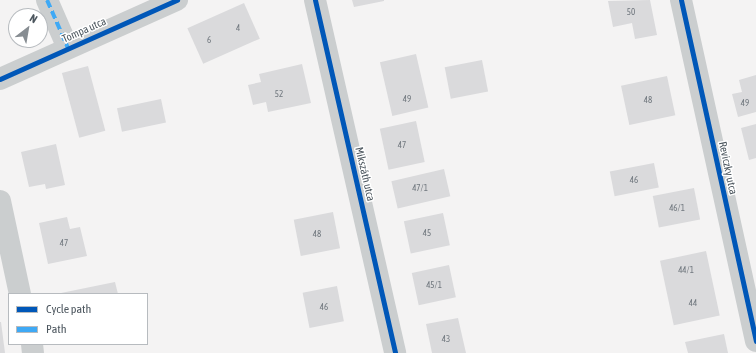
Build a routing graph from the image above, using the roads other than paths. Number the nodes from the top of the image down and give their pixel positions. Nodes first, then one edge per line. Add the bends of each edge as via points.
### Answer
1 (47, 0) edge
2 (177, 0) edge
3 (315, 0) edge
4 (681, 0) edge
5 (68, 48) junction
6 (0, 79) edge
7 (0, 201) edge
8 (20, 293) edge
9 (756, 341) edge
10 (395, 353) edge

1 - 5 street
2 - 5 street, Tompa utca
3 - 10 street, Mikszáth utca
4 - 9 street, Reviczky utca
5 - 6 street, Tompa utca
7 - 8 street

